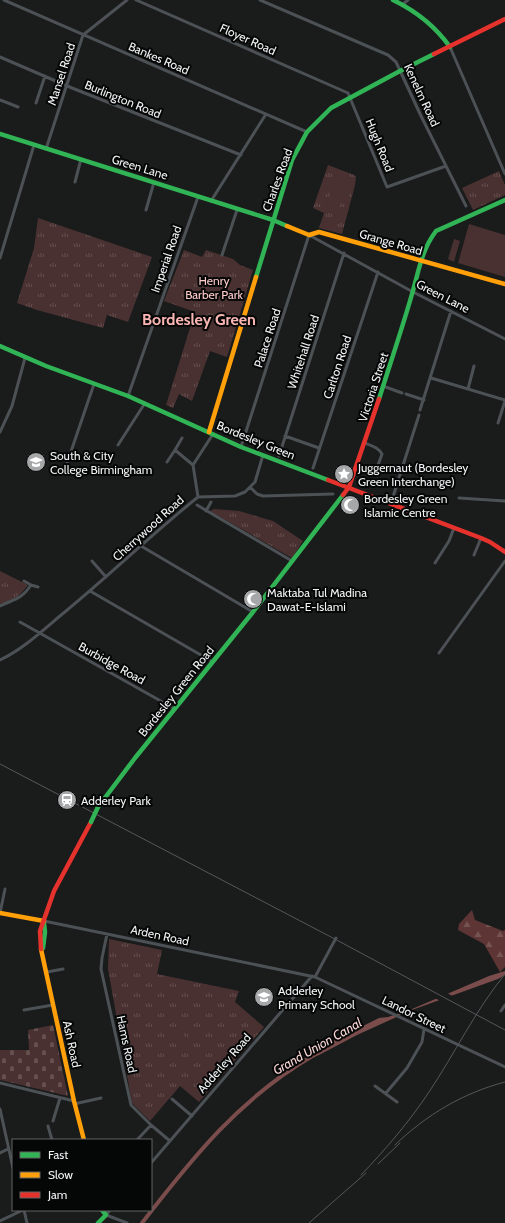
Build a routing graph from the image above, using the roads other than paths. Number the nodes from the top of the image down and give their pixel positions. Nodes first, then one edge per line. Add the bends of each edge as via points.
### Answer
1 (4, 0) edge
2 (127, 0) edge
3 (136, 0) edge
4 (260, 0) edge
5 (393, 0) edge
6 (408, 0) edge
7 (403, 4) junction
8 (505, 19) edge
9 (83, 35) junction
10 (450, 47) junction
11 (0, 57) edge
12 (400, 71) junction
13 (45, 76) junction
14 (67, 86) junction
15 (351, 97) junction
16 (0, 100) edge
17 (36, 103) dead end
18 (18, 107) dead end
19 (266, 114) junction
20 (307, 132) junction
21 (0, 134) edge
22 (34, 145) junction
23 (46, 149) junction
24 (241, 155) junction
25 (82, 160) junction
26 (446, 166) junction
27 (505, 174) edge
28 (75, 182) dead end
29 (154, 182) junction
30 (198, 197) junction
31 (505, 200) edge
32 (211, 201) junction
33 (466, 206) dead end
34 (146, 210) dead end
35 (238, 210) junction
36 (273, 220) junction
37 (309, 235) junction
38 (344, 253) junction
39 (222, 255) dead end
40 (0, 258) edge
41 (420, 261) junction
42 (378, 272) junction
43 (505, 284) edge
44 (414, 292) junction
45 (451, 311) junction
46 (505, 339) edge
47 (0, 346) edge
48 (25, 358) junction
49 (474, 366) dead end
50 (431, 378) junction
51 (94, 384) junction
52 (383, 386) junction
53 (468, 389) junction
54 (128, 396) junction
55 (424, 400) junction
56 (505, 400) edge
57 (146, 403) junction
58 (420, 410) dead end
59 (419, 415) dead end
60 (498, 423) dead end
61 (0, 432) edge
62 (211, 433) junction
63 (285, 436) junction
64 (182, 438) dead end
65 (365, 443) junction
66 (118, 445) dead end
67 (241, 447) junction
68 (319, 448) junction
69 (175, 450) junction
70 (263, 455) junction
71 (279, 456) dead end
72 (167, 462) dead end
73 (193, 464) junction
74 (313, 468) dead end
75 (377, 468) dead end
76 (64, 472) dead end
77 (250, 487) junction
78 (349, 487) junction
79 (333, 494) dead end
80 (198, 497) junction
81 (459, 498) dead end
82 (505, 501) edge
83 (211, 502) dead end
84 (390, 503) junction
85 (197, 505) dead end
86 (206, 511) junction
87 (454, 528) junction
88 (481, 538) junction
89 (141, 546) junction
90 (505, 552) edge
91 (474, 555) dead end
92 (92, 561) dead end
93 (292, 561) junction
94 (505, 561) edge
95 (435, 563) dead end
96 (106, 578) junction
97 (24, 581) dead end
98 (31, 585) junction
99 (38, 587) dead end
100 (90, 591) junction
101 (0, 606) edge
102 (253, 612) junction
103 (20, 622) dead end
104 (40, 633) junction
105 (439, 653) dead end
106 (0, 660) edge
107 (212, 662) junction
108 (175, 709) junction
109 (5, 889) dead end
110 (0, 913) edge
111 (44, 921) junction
112 (107, 934) junction
113 (336, 938) dead end
114 (57, 964) dead end
115 (63, 969) dead end
116 (58, 970) junction
117 (47, 972) junction
118 (313, 976) junction
119 (53, 1005) junction
120 (505, 1005) edge
121 (24, 1010) dead end
122 (502, 1011) dead end
123 (424, 1029) junction
124 (505, 1067) edge
125 (0, 1083) edge
126 (375, 1086) dead end
127 (386, 1093) junction
128 (60, 1098) junction
129 (101, 1098) dead end
130 (172, 1099) dead end
131 (74, 1102) junction
132 (397, 1102) dead end
133 (0, 1109) edge
134 (192, 1116) junction
135 (53, 1121) dead end
136 (151, 1125) junction
137 (48, 1126) dead end
138 (52, 1139) edge
139 (84, 1139) edge
140 (138, 1139) edge
141 (170, 1141) junction
142 (8, 1149) junction
143 (0, 1153) edge
144 (152, 1162) edge
145 (12, 1164) edge
146 (21, 1211) edge
147 (23, 1211) edge
148 (103, 1211) edge
149 (109, 1211) edge
150 (106, 1215) junction
151 (0, 1221) edge
152 (27, 1223) edge
153 (98, 1223) edge
154 (127, 1223) edge

1 - 9 street, Bankes Road
2 - 9 street, Mansel Road
3 - 15 street, Floyer Road via 348,93
4 - 12 street, Kenelm Road via 388,55 396,62
5 - 7 main road
6 - 7 street
7 - 10 main road via 426,21
8 - 10 main road, Charles Road
9 - 14 street, Mansel Road
9 - 19 street, Bankes Road
10 - 12 main road, Charles Road
10 - 27 street
11 - 13 street, Burlington Road
12 - 15 main road, Charles Road
12 - 26 street, Kenelm Road
13 - 14 street, Burlington Road
13 - 17 street
14 - 23 street, Mansel Road
14 - 24 street, Burlington Road
15 - 20 main road, Charles Road via 331,108
15 - 26 street, Hugh Road via 387,187
16 - 18 street
19 - 20 street, Bankes Road
19 - 24 street
20 - 36 main road, Charles Road via 292,160
21 - 22 main road, Green Lane
22 - 23 main road, Green Lane
22 - 40 street
23 - 25 main road, Green Lane
24 - 32 street
25 - 28 street
25 - 29 main road, Green Lane
26 - 33 street, Kenelm Road
29 - 30 main road, Green Lane
29 - 34 street
30 - 32 main road, Green Lane
30 - 54 street, Imperial Road
31 - 41 main road, Victoria Street via 436,231
32 - 35 main road, Green Lane
35 - 36 main road, Green Lane
35 - 39 street
36 - 37 main road, Grange Road
36 - 62 main road, Charles Road
37 - 38 street, Green Lane
37 - 41 main road, Grange Road via 319,232
37 - 67 street, Palace Road
38 - 42 street, Green Lane
38 - 63 street, Whitehall Road
41 - 43 main road, Grange Road
41 - 44 main road, Victoria Street
42 - 44 street, Green Lane
42 - 68 street, Carlton Road
44 - 45 street, Green Lane
44 - 52 main road, Victoria Street
45 - 46 street, Green Lane
45 - 50 street
47 - 48 main road, Bordesley Green
48 - 51 main road, Bordesley Green
48 - 61 street via 12,406
49 - 53 street
50 - 53 street
50 - 55 street
51 - 54 main road, Bordesley Green
51 - 76 street
52 - 55 street
52 - 65 main road, Victoria Street
53 - 56 street
54 - 57 main road, Bordesley Green
55 - 58 street
56 - 60 street
57 - 62 main road, Bordesley Green
57 - 66 street
59 - 84 street
62 - 67 main road, Bordesley Green
62 - 73 street
63 - 68 street
63 - 71 street, Whitehall Road
64 - 69 street
65 - 75 street via 376,447 382,454
65 - 78 main road, Victoria Street
67 - 70 main road, Bordesley Green
68 - 74 street, Carlton Road
69 - 72 street
69 - 73 street
70 - 77 street via 255,482
70 - 78 main road, Bordesley Green
73 - 80 street
77 - 79 street via 263,496
77 - 80 street, Cherrywood Road via 235,496
78 - 84 main road, Bordesley Green
78 - 93 main road, Bordesley Green Road
80 - 89 street, Cherrywood Road
81 - 82 street
83 - 86 street
84 - 87 main road, Bordesley Green
85 - 86 street
86 - 93 street
87 - 88 main road, Bordesley Green
87 - 95 street via 449,542
88 - 90 main road, Bordesley Green
88 - 91 street
89 - 96 street, Cherrywood Road
89 - 102 street
92 - 96 street
93 - 102 main road, Bordesley Green Road
94 - 105 street
96 - 100 street, Cherrywood Road
97 - 98 street
98 - 99 street
98 - 101 street via 16,600
100 - 104 street, Cherrywood Road
100 - 107 street
102 - 107 main road, Bordesley Green Road
103 - 104 street, Burbidge Road
104 - 106 street, Cherrywood Road
104 - 108 street, Burbidge Road
107 - 108 main road, Bordesley Green Road
108 - 111 main road, Bordesley Green Road, bridge via 98,807 54,890
109 - 110 street, Arden Road
110 - 111 main road, Arden Road
111 - 112 street, Arden Road
111 - 117 main road, Ash Road via 43,952
112 - 118 street, Arden Road
112 - 136 street, Hams Road via 101,969 131,1105
113 - 118 street, Adderley Road
114 - 116 street
115 - 116 street
116 - 117 street
117 - 119 main road, Ash Road
118 - 123 street, Landor Street
118 - 134 street, Adderley Road
119 - 121 street
119 - 131 main road, Ash Road
120 - 122 street
123 - 124 street, Landor Street
123 - 127 street via 422,1042 407,1068
125 - 128 street
126 - 127 street
127 - 132 street
128 - 131 street
128 - 135 street
129 - 131 street
130 - 134 street
131 - 139 main road, Ash Road
133 - 142 street
134 - 141 street, Adderley Road
136 - 140 street
136 - 141 street, Hams Road
137 - 138 street
141 - 144 street, Adderley Road
142 - 143 street
142 - 145 street
146 - 151 street
147 - 152 street
148 - 150 main road
149 - 150 street
150 - 153 main road
150 - 154 street

